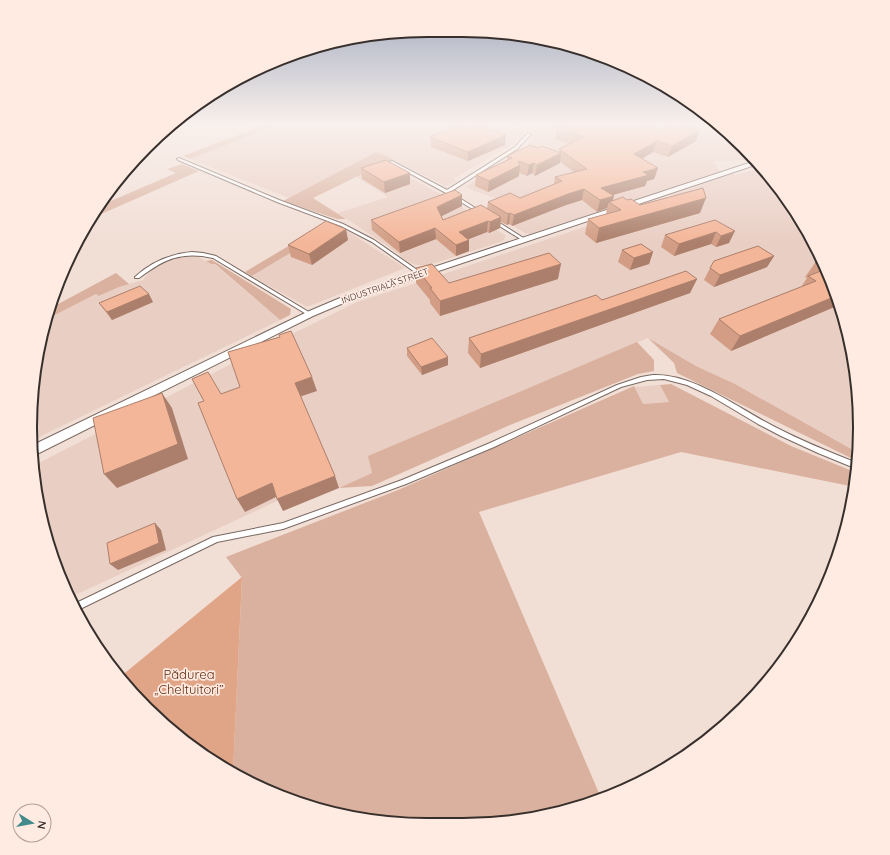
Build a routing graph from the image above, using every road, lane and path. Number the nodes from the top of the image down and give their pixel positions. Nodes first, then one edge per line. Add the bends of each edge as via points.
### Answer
1 (188, 163) edge
2 (393, 163) edge
3 (493, 163) edge
4 (751, 165) edge
5 (447, 192) junction
6 (484, 215) edge
7 (491, 219) edge
8 (523, 239) junction
9 (421, 274) junction
10 (137, 277) dead end
11 (310, 314) junction
12 (38, 449) edge
13 (851, 464) edge
14 (80, 605) edge

1 - 9 lane via 342,225 373,241
2 - 5 lane
3 - 5 lane
4 - 8 street, INDUSTRIALĂ STREET
5 - 6 lane
7 - 8 lane
8 - 9 street, INDUSTRIALĂ STREET
9 - 11 street, INDUSTRIALĂ STREET
10 - 11 lane via 170,257 182,254 206,255 214,257
11 - 12 street, INDUSTRIALĂ STREET
13 - 14 lane via 790,437 694,385 662,377 640,380 619,386 492,445 404,482 283,526 216,539

